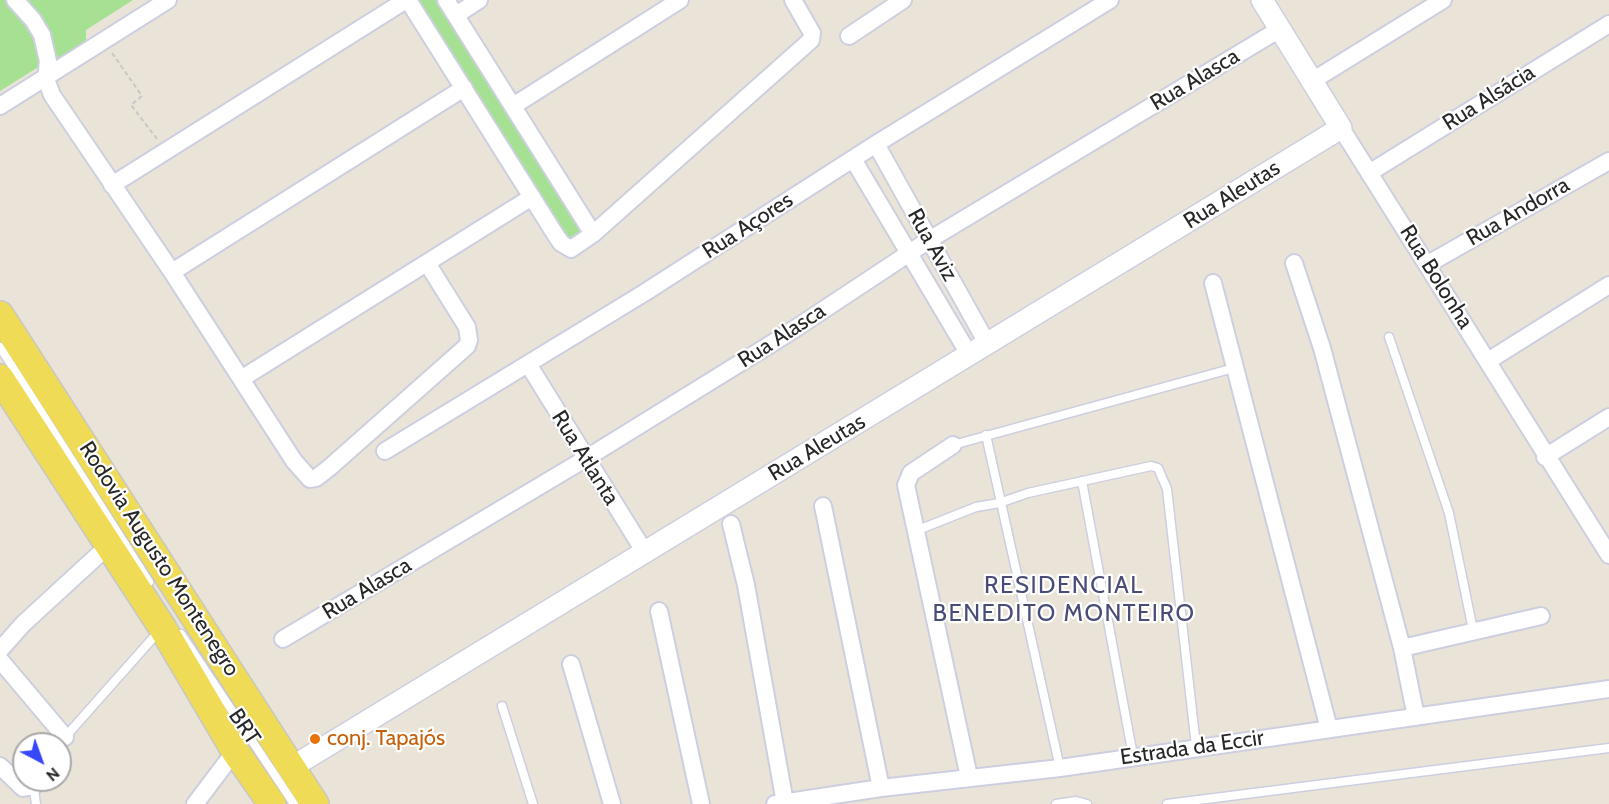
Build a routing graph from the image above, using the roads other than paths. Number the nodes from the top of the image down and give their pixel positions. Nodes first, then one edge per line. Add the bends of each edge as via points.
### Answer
1 (15, 0) edge
2 (168, 0) edge
3 (407, 0) edge
4 (446, 0) edge
5 (479, 0) edge
6 (680, 0) edge
7 (793, 0) edge
8 (903, 0) edge
9 (1110, 0) edge
10 (1262, 0) edge
11 (1443, 0) edge
12 (456, 15) junction
13 (1609, 24) edge
14 (1280, 29) junction
15 (849, 36) dead end
16 (46, 78) junction
17 (1312, 81) junction
18 (464, 88) junction
19 (0, 106) edge
20 (513, 106) junction
21 (1341, 128) junction
22 (876, 144) junction
23 (853, 159) junction
24 (1609, 160) edge
25 (1369, 173) junction
26 (112, 185) junction
27 (532, 197) junction
28 (593, 234) junction
29 (929, 240) junction
30 (909, 254) junction
31 (427, 263) junction
32 (1294, 263) dead end
33 (1428, 264) junction
34 (172, 272) junction
35 (1213, 282) dead end
36 (1609, 285) edge
37 (0, 315) edge
38 (1389, 337) dead end
39 (0, 347) edge
40 (979, 351) junction
41 (1488, 361) junction
42 (528, 364) junction
43 (1234, 368) junction
44 (0, 378) edge
45 (241, 379) junction
46 (1609, 417) edge
47 (986, 435) junction
48 (953, 445) joint
49 (385, 451) dead end
50 (1545, 457) junction
51 (585, 459) junction
52 (1082, 481) junction
53 (999, 503) junction
54 (823, 506) dead end
55 (731, 524) dead end
56 (918, 530) junction
57 (108, 546) junction
58 (644, 551) junction
59 (1608, 551) edge
60 (157, 595) dead end
61 (659, 610) dead end
62 (1541, 616) dead end
63 (169, 626) junction
64 (1473, 630) junction
65 (283, 639) dead end
66 (1402, 648) junction
67 (0, 650) edge
68 (0, 660) edge
69 (571, 664) dead end
70 (1609, 689) edge
71 (502, 706) dead end
72 (1416, 717) junction
73 (1329, 729) junction
74 (55, 732) edge
75 (70, 732) edge
76 (1196, 746) junction
77 (1609, 748) edge
78 (235, 751) junction
79 (1133, 756) junction
80 (0, 766) edge
81 (292, 767) junction
82 (1060, 768) junction
83 (12, 777) edge
84 (969, 777) junction
85 (881, 788) junction
86 (780, 803) edge
87 (195, 804) edge
88 (272, 804) edge
89 (294, 804) edge
90 (315, 804) edge
91 (533, 804) edge
92 (612, 804) edge
93 (701, 804) edge
94 (1056, 804) edge
95 (1087, 804) edge
96 (1167, 804) edge

1 - 16 street via 42,35 48,62
2 - 16 street
3 - 18 street
3 - 26 street
4 - 12 street
5 - 12 street
6 - 20 street
7 - 28 street via 812,33 811,40
8 - 15 street
9 - 22 street, Rua Açores
10 - 14 street, Rua Bolonha
11 - 17 street
12 - 20 street
13 - 25 street, Rua Alsácia
14 - 17 street, Rua Bolonha
14 - 29 street, Rua Alasca
16 - 19 street
16 - 26 street via 52,95
17 - 21 street, Rua Bolonha
18 - 27 street
18 - 34 street
20 - 28 street
21 - 25 street, Rua Bolonha
21 - 40 street, Rua Aleutas
22 - 23 street, Rua Açores
22 - 29 street, Rua Aviz
23 - 30 street, Rua Aviz
23 - 42 street, Rua Açores
24 - 33 street, Rua Andorra
25 - 33 street, Rua Bolonha
26 - 34 street
27 - 28 street via 565,247 575,248
27 - 31 street
29 - 30 street, Rua Alasca
29 - 40 street, Rua Aviz
30 - 40 street, Rua Aviz
30 - 51 street, Rua Alasca
31 - 45 street
31 - 45 street via 467,327 467,346 316,478 307,477 294,461
32 - 66 street via 1322,348
33 - 41 street, Rua Bolonha
34 - 45 street
35 - 43 street
36 - 41 street
37 - 81 main road, Rodovia Augusto Montenegro
38 - 64 lane via 1449,513
39 - 60 lane
40 - 58 street, Rua Aleutas
41 - 50 street, Rua Bolonha
42 - 49 street, Rua Açores
42 - 51 street, Rua Atlanta
43 - 47 lane
43 - 73 street
44 - 57 main road, Rodovia Augusto Montenegro
46 - 50 street
47 - 48 lane
47 - 53 lane
48 - 56 street via 911,473 906,485
50 - 59 street, Rua Bolonha
51 - 58 street, Rua Atlanta
51 - 65 street, Rua Alasca
52 - 53 lane
52 - 76 lane via 1151,466 1164,477
52 - 79 lane
53 - 56 lane via 976,507
53 - 82 lane
54 - 85 street
55 - 86 street via 747,585
56 - 84 street via 926,587
57 - 63 main road, Rodovia Augusto Montenegro
57 - 67 street
58 - 81 street, Rua Aleutas
61 - 93 street
62 - 64 street
63 - 75 lane
63 - 78 main road, Rodovia Augusto Montenegro
63 - 89 lane, BRT
64 - 66 street
66 - 72 street
68 - 74 street
69 - 92 street
70 - 72 street, Estrada da Eccir
71 - 91 lane
72 - 73 street, Estrada da Eccir
73 - 76 street, Estrada da Eccir
76 - 79 street, Estrada da Eccir
77 - 96 lane
78 - 87 street
78 - 88 main road, Rodovia Augusto Montenegro
79 - 82 street, Estrada da Eccir
80 - 83 street
81 - 90 main road, Rodovia Augusto Montenegro
82 - 84 street, Estrada da Eccir
84 - 85 street, Estrada da Eccir
85 - 86 street, Estrada da Eccir
94 - 95 lane

